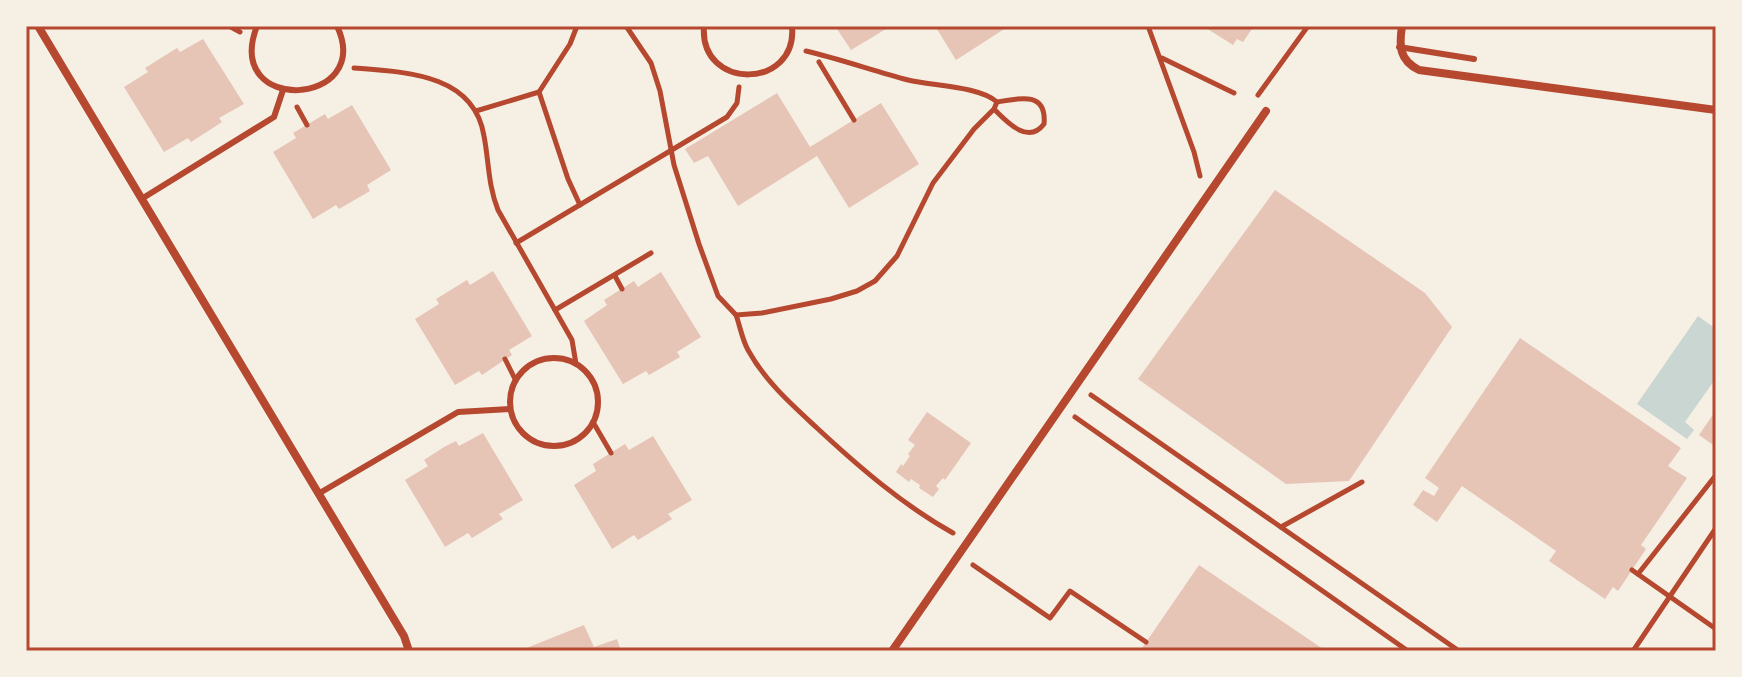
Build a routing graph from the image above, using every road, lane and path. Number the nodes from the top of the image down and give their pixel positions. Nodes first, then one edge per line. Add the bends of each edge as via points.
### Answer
1 (38, 26) edge
2 (257, 26) edge
3 (337, 26) edge
4 (577, 26) edge
5 (626, 26) edge
6 (704, 26) edge
7 (792, 26) edge
8 (1148, 26) edge
9 (1308, 26) edge
10 (1402, 26) edge
11 (789, 47) junction
12 (1399, 47) junction
13 (1161, 58) junction
14 (1474, 59) dead end
15 (819, 62) dead end
16 (337, 67) junction
17 (740, 75) junction
18 (283, 90) junction
19 (539, 92) junction
20 (1234, 93) dead end
21 (997, 102) junction
22 (1252, 102) dead end
23 (994, 109) junction
24 (1716, 110) edge
25 (476, 111) junction
26 (1266, 111) dead end
27 (854, 120) dead end
28 (671, 151) junction
29 (143, 198) junction
30 (1205, 202) junction
31 (580, 205) junction
32 (516, 243) junction
33 (651, 253) dead end
34 (614, 276) junction
35 (622, 289) dead end
36 (555, 310) junction
37 (736, 315) junction
38 (505, 359) dead end
39 (576, 364) junction
40 (515, 379) junction
41 (1077, 385) junction
42 (1062, 407) junction
43 (510, 409) junction
44 (593, 422) junction
45 (611, 453) dead end
46 (1716, 475) edge
47 (1362, 482) dead end
48 (318, 494) junction
49 (1281, 527) junction
50 (1716, 528) edge
51 (969, 542) junction
52 (959, 556) junction
53 (1669, 598) junction
54 (1716, 629) edge
55 (1146, 642) dead end
56 (409, 651) edge
57 (892, 651) edge
58 (1408, 651) edge
59 (1459, 651) edge
60 (1633, 651) edge

1 - 29 street
2 - 18 lane via 252,38 254,64
3 - 16 lane via 342,42
4 - 19 path
5 - 28 path via 651,63
6 - 17 lane via 707,50 715,62
7 - 11 lane
8 - 13 path
9 - 22 path
10 - 12 street
11 - 17 lane via 770,70
11 - 21 path
12 - 14 lane
12 - 24 street via 1405,60 1419,70
13 - 20 path
13 - 30 path via 1194,152
15 - 27 path
16 - 18 lane via 312,89
16 - 25 path via 444,82 469,99
17 - 28 path via 737,103 727,117
18 - 29 lane via 274,117
19 - 25 path
19 - 31 path
21 - 23 path
21 - 23 path via 1024,97 1035,101 1045,113 1044,124 1024,132
23 - 37 path via 933,183 897,256 875,281 831,299
25 - 32 path via 490,189
26 - 30 street
28 - 31 path
28 - 37 path via 718,296
29 - 48 street
30 - 41 street
31 - 32 path
32 - 36 path
33 - 34 path
34 - 35 path
34 - 36 path
36 - 39 path via 572,340
37 - 51 path via 746,348 795,410 863,471
38 - 40 path
39 - 40 lane via 564,358 536,360
39 - 44 lane via 587,372 598,396
40 - 43 lane
41 - 42 street
41 - 49 path
42 - 51 street
42 - 58 path
43 - 44 lane via 522,433 547,446 574,442
43 - 48 lane via 458,412
44 - 45 path
46 - 53 path via 1635,572
47 - 49 path
48 - 56 street
49 - 59 path
50 - 53 path
51 - 52 street
52 - 55 path via 1050,618 1070,591
52 - 57 street
53 - 54 path
53 - 60 path

